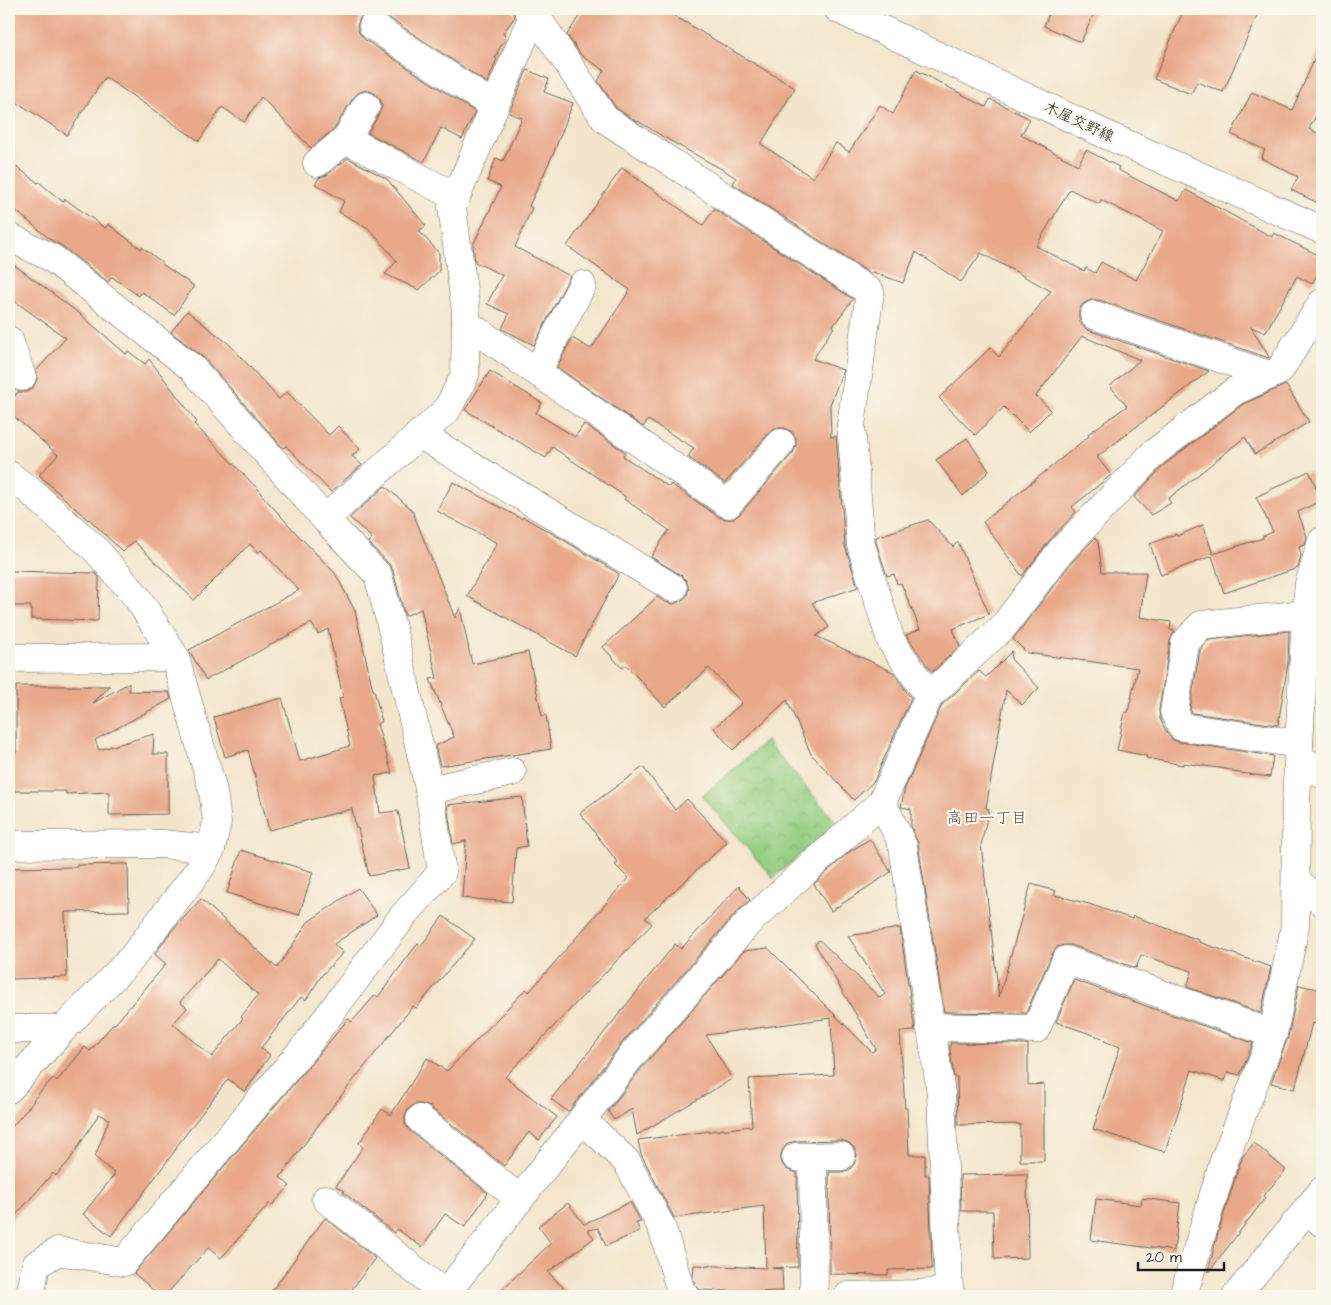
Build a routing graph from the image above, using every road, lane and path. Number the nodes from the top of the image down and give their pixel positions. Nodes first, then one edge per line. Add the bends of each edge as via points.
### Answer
1 (838, 9) edge
2 (531, 11) edge
3 (373, 26) dead end
4 (366, 106) dead end
5 (494, 106) junction
6 (346, 139) junction
7 (317, 164) dead end
8 (456, 196) junction
9 (1322, 230) edge
10 (9, 237) edge
11 (582, 285) dead end
12 (1322, 303) edge
13 (1094, 315) dead end
14 (466, 323) junction
15 (9, 340) edge
16 (537, 372) junction
17 (1269, 376) junction
18 (22, 377) dead end
19 (419, 434) junction
20 (781, 443) dead end
21 (9, 475) edge
22 (325, 519) junction
23 (1322, 541) edge
24 (673, 588) dead end
25 (1306, 614) junction
26 (175, 656) junction
27 (9, 658) edge
28 (1312, 693) edge
29 (929, 696) junction
30 (1299, 750) junction
31 (512, 772) dead end
32 (1322, 774) edge
33 (429, 790) junction
34 (882, 802) junction
35 (9, 845) edge
36 (211, 849) junction
37 (1296, 882) junction
38 (1322, 902) edge
39 (930, 1027) junction
40 (9, 1029) edge
41 (63, 1029) junction
42 (1273, 1034) junction
43 (9, 1089) edge
44 (420, 1119) dead end
45 (582, 1119) junction
46 (841, 1156) dead end
47 (520, 1198) junction
48 (326, 1199) dead end
49 (1319, 1203) edge
50 (950, 1293) edge
51 (445, 1295) edge
52 (30, 1296) edge
53 (686, 1296) edge
54 (814, 1296) edge
55 (848, 1296) edge
56 (1183, 1296) edge
57 (1236, 1296) edge

1 - 9 street, 木屋交野線 via 1111,137
2 - 5 street
2 - 29 street via 605,119 870,292 852,425 861,545 891,641
3 - 5 street
4 - 6 street
5 - 8 street
6 - 7 street
6 - 8 street
8 - 14 street via 452,207
10 - 22 street via 52,258 192,368
11 - 16 street
12 - 17 street via 1279,371
13 - 17 street
14 - 16 street
14 - 19 street via 465,376 447,410
15 - 18 street
16 - 20 street via 728,504
17 - 29 street via 1235,391 1154,453 1060,552 1004,627
19 - 22 street
19 - 24 street
21 - 26 street via 95,549 137,597
22 - 33 street via 378,576
23 - 25 street via 1309,584
25 - 28 street
25 - 30 street via 1201,625 1186,643 1174,712 1182,727
26 - 27 street
26 - 36 street via 213,791 217,822
28 - 30 street
29 - 34 street
30 - 32 street
30 - 37 street
31 - 33 street
33 - 52 street via 442,872 404,915 308,1043 124,1262 58,1251 36,1265
34 - 39 street via 902,846
34 - 45 street via 749,922 633,1054
35 - 36 street via 163,844
36 - 41 street via 131,959
37 - 38 street
37 - 42 street via 1295,926
39 - 42 street via 1036,1029 1066,960
39 - 50 street via 941,1093
40 - 41 street
41 - 43 street
42 - 56 street via 1224,1161
44 - 47 street
45 - 47 street
45 - 53 street via 627,1162 662,1228 682,1295
46 - 54 street via 805,1157
47 - 51 street
48 - 51 street
49 - 57 street
50 - 55 street

